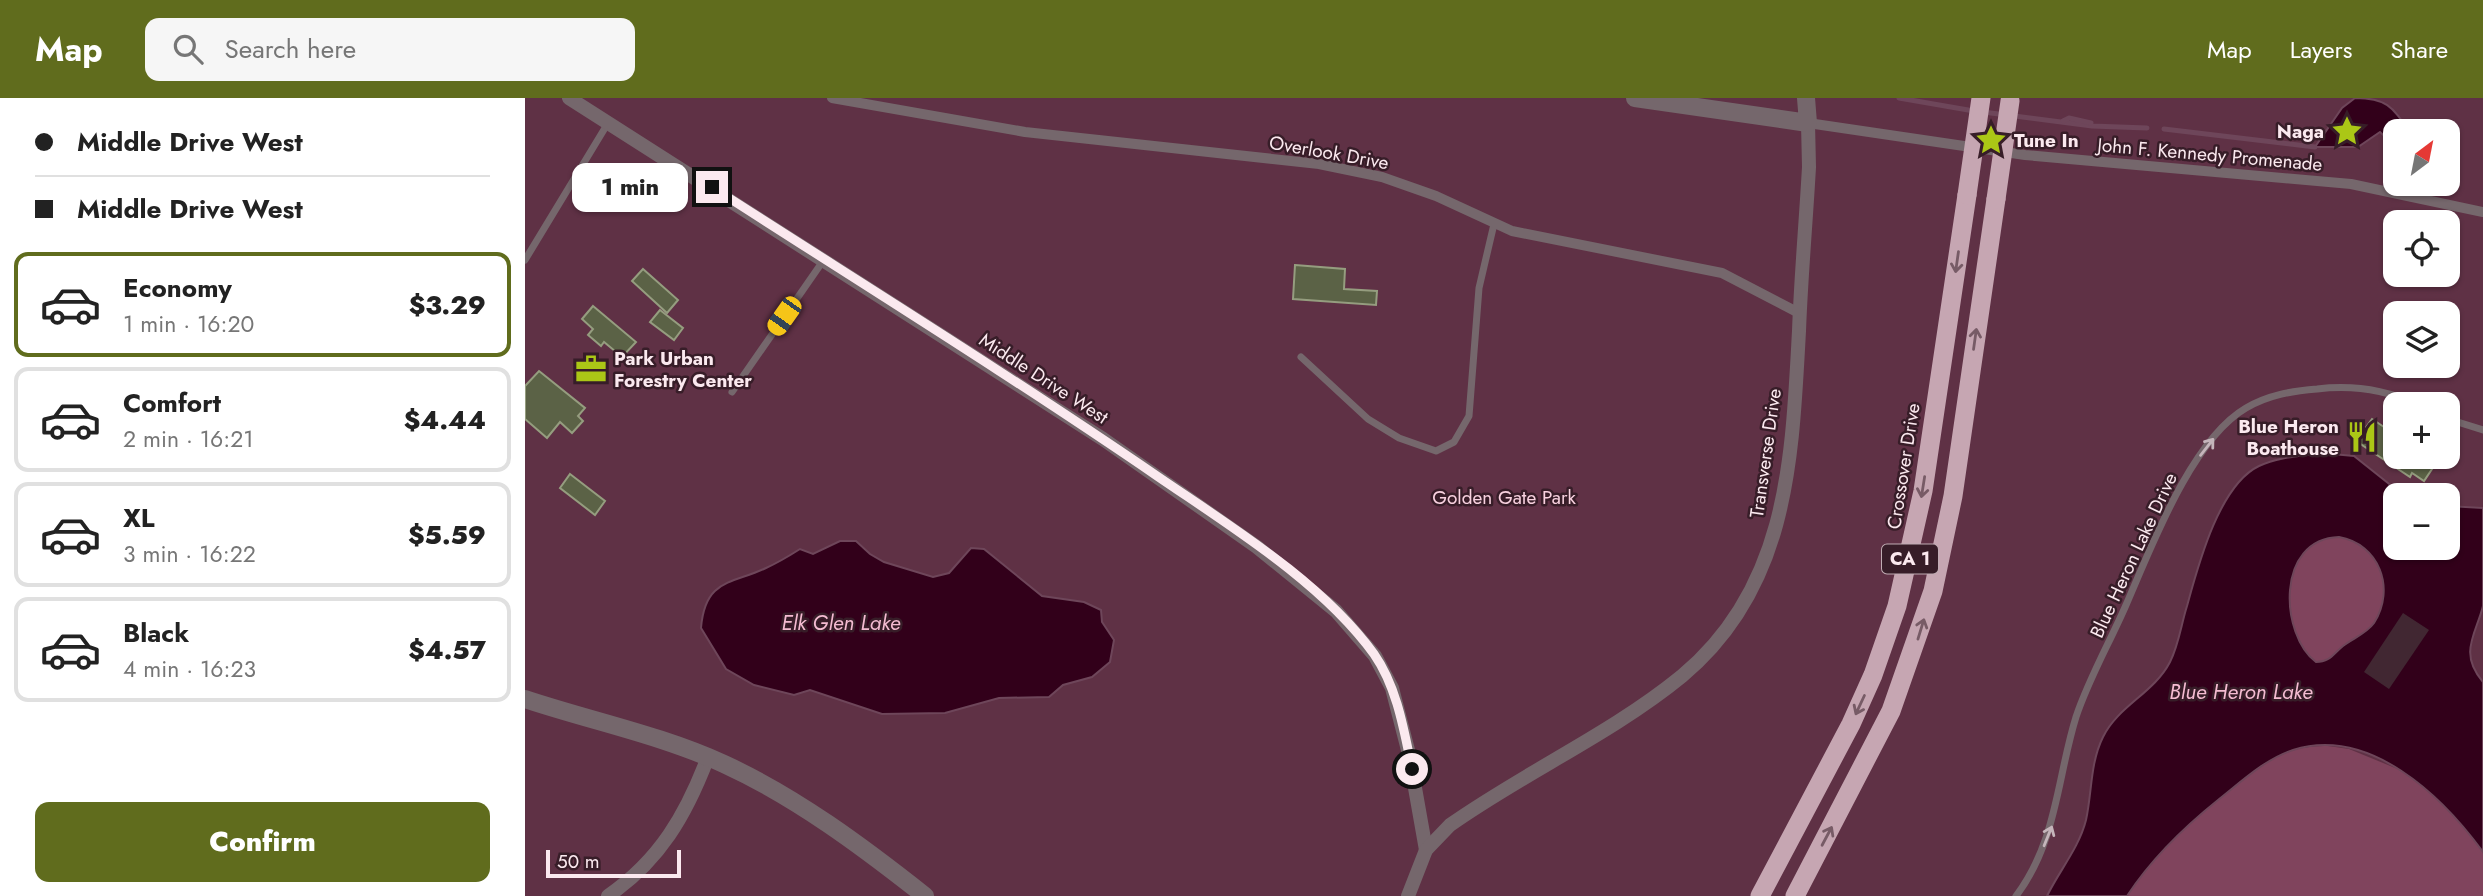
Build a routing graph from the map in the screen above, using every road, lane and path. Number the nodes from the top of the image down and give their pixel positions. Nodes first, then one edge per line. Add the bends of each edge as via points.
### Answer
1 (569, 98) edge
2 (832, 98) edge
3 (1635, 98) edge
4 (1806, 98) edge
5 (1981, 98) edge
6 (2011, 99) edge
7 (608, 122) junction
8 (1808, 124) junction
9 (2483, 212) edge
10 (1494, 224) junction
11 (824, 259) junction
12 (525, 260) edge
13 (1800, 313) junction
14 (1301, 357) dead end
15 (732, 392) dead end
16 (2388, 392) edge
17 (2460, 423) edge
18 (2483, 430) edge
19 (525, 699) edge
20 (708, 757) junction
21 (1426, 850) junction
22 (608, 896) edge
23 (925, 896) edge
24 (1408, 896) edge
25 (1760, 896) edge
26 (1795, 896) edge
27 (2016, 896) edge

1 - 7 street, Middle Drive West
2 - 10 street, Overlook Drive via 1064,138 1352,171 1409,185
3 - 8 street
4 - 8 street, Transverse Drive
5 -> 25 highway, Crossover Drive / CA 1, bridge via 1923,491 1900,594 1851,724
26 -> 6 highway, CA 1, bridge via 1891,710 1933,591 1953,496
7 - 11 street, Middle Drive West
7 - 12 lane
8 - 9 street, John F. Kennedy Promenade via 2025,155 2351,184
8 - 13 street, Transverse Drive
10 - 13 street, Overlook Drive via 1570,244 1702,268 1741,282
10 - 14 lane via 1479,288 1468,416 1454,442 1436,451 1399,439 1368,419
11 - 15 lane
11 - 21 street, Middle Drive West via 1183,494 1336,611 1375,656 1392,688
13 - 21 street, Transverse Drive via 1781,508 1759,576 1733,622 1699,661 1663,690 1465,815
27 -> 16 lane, Blue Heron Lake Drive via 2052,826 2084,696 2162,524 2189,472 2217,434 2243,410 2278,395 2345,387
17 - 18 lane
19 - 20 street
20 - 22 street via 671,836 649,863
20 - 23 street via 797,804
21 - 24 street, Transverse Drive

